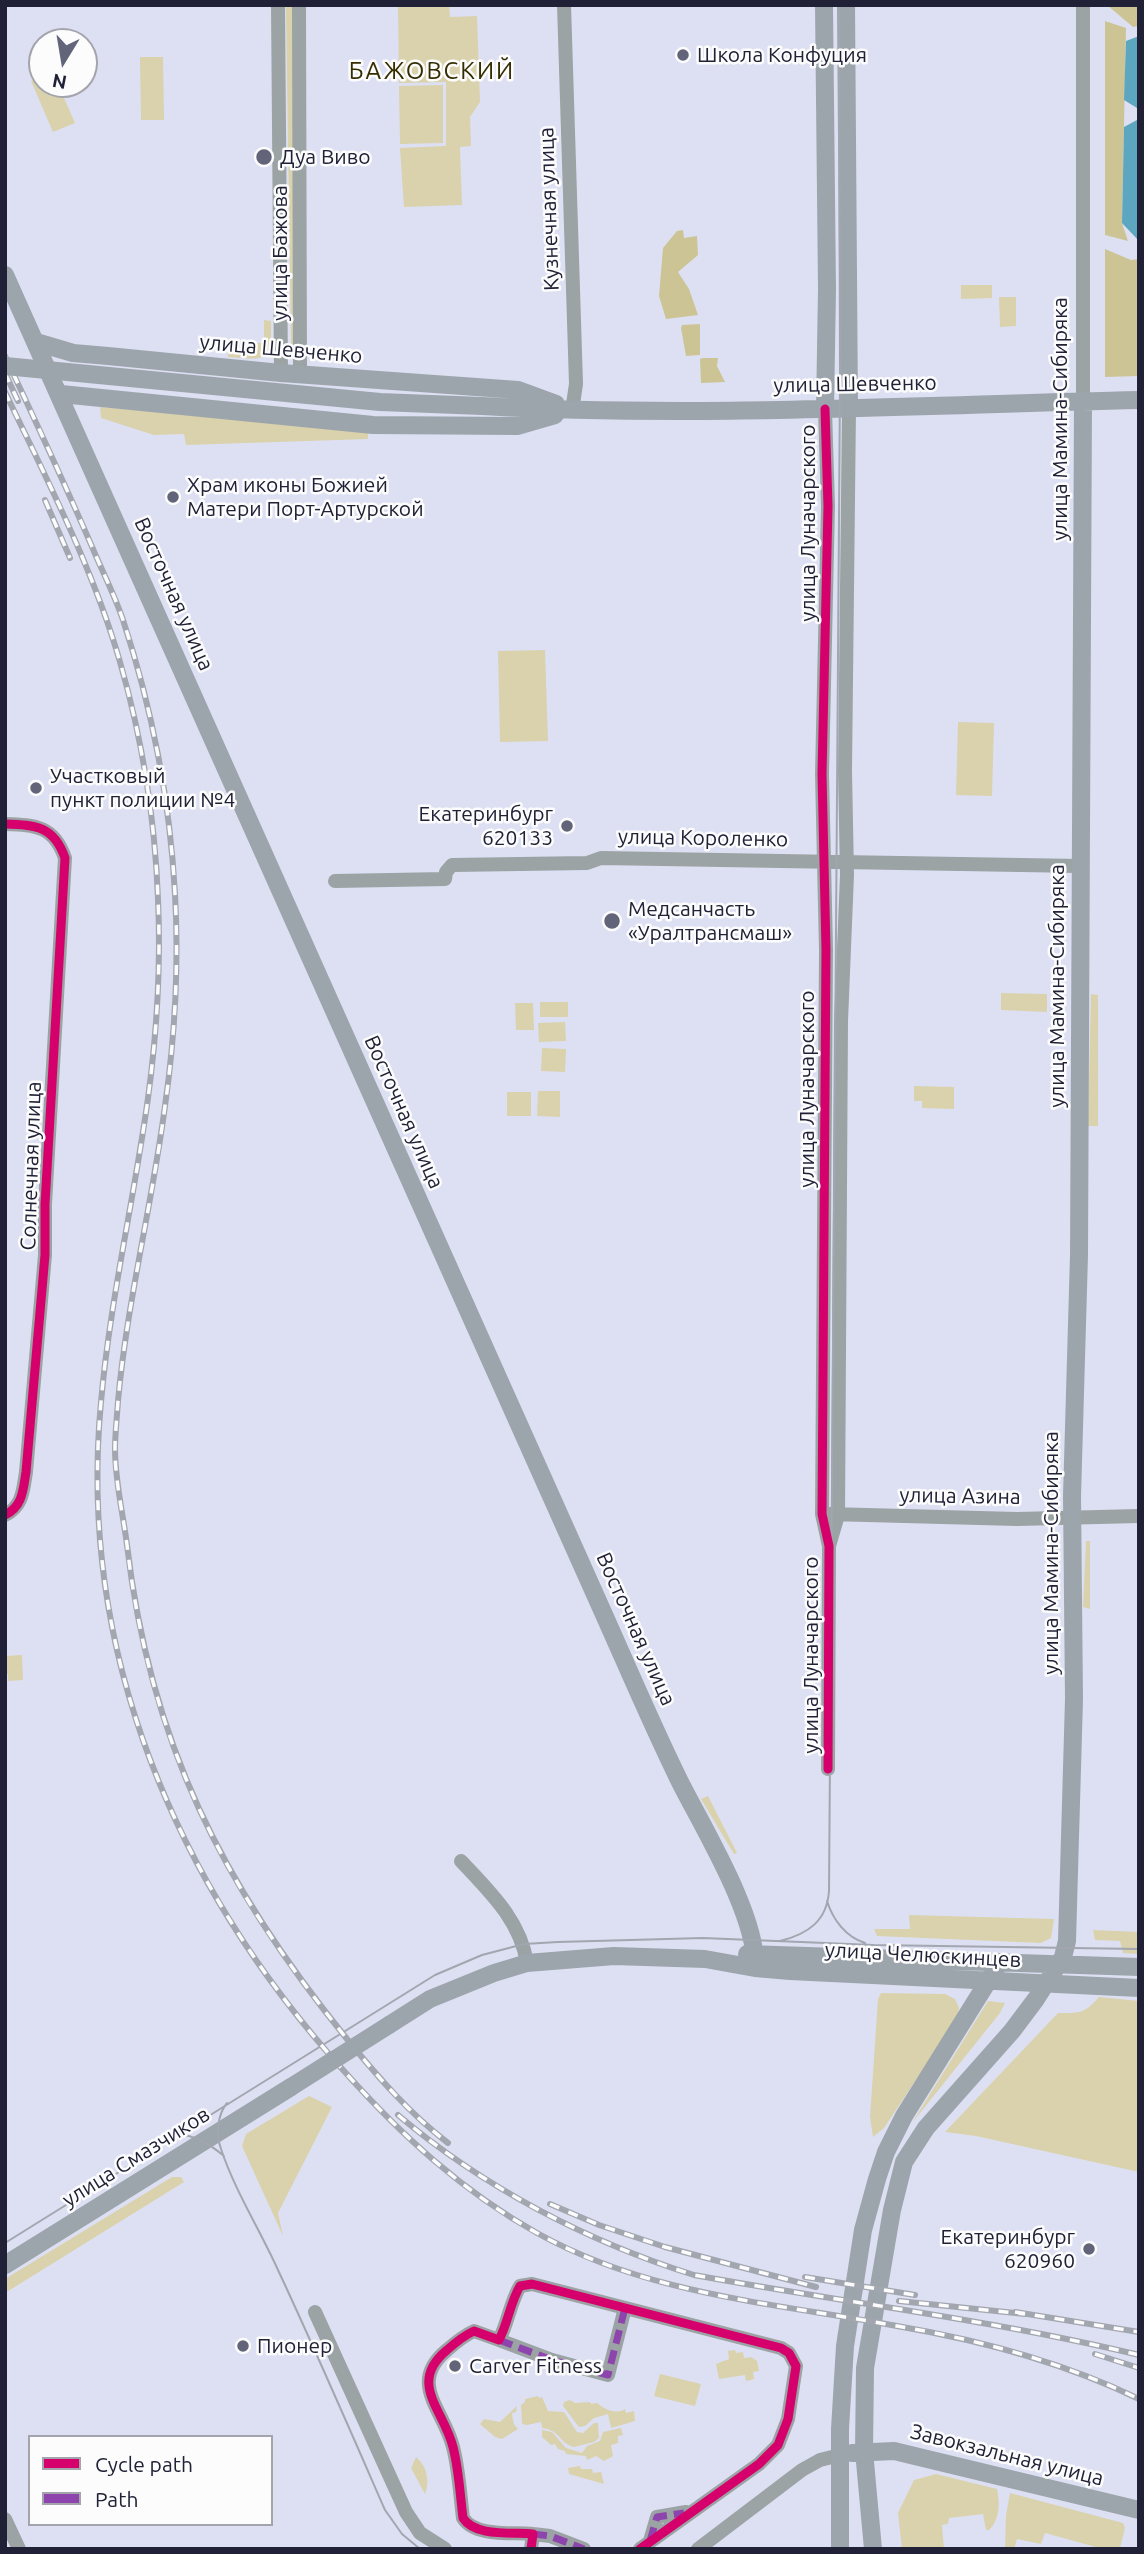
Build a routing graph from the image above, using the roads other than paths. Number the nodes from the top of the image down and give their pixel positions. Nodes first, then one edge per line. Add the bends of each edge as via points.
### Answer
1 (278, 5) edge
2 (299, 5) edge
3 (564, 5) edge
4 (824, 5) edge
5 (846, 5) edge
6 (1083, 5) edge
7 (5, 275) edge
8 (36, 342) junction
9 (108, 356) junction
10 (5, 366) edge
11 (281, 373) junction
12 (300, 374) junction
13 (61, 394) junction
14 (111, 399) junction
15 (1139, 400) edge
16 (1083, 402) junction
17 (849, 408) junction
18 (825, 409) junction
19 (572, 411) junction
20 (5, 824) edge
21 (824, 861) junction
22 (845, 861) junction
23 (1080, 866) junction
24 (335, 881) dead end
25 (822, 1514) junction
26 (5, 1515) edge
27 (838, 1515) junction
28 (1139, 1516) edge
29 (1072, 1517) junction
30 (829, 1546) junction
31 (828, 1769) dead end
32 (461, 1861) dead end
33 (756, 1961) junction
34 (1000, 1962) junction
35 (527, 1963) junction
36 (1059, 1964) junction
37 (1139, 1968) edge
38 (988, 1981) junction
39 (1046, 1983) junction
40 (1139, 1988) edge
41 (291, 2087) joint
42 (5, 2265) edge
43 (625, 2308) junction
44 (315, 2312) dead end
45 (499, 2340) junction
46 (864, 2451) junction
47 (840, 2455) junction
48 (1139, 2510) edge
49 (5, 2519) edge
50 (532, 2541) edge
51 (645, 2545) edge
52 (19, 2549) edge
53 (445, 2549) edge
54 (584, 2549) edge
55 (698, 2549) edge
56 (840, 2549) edge
57 (873, 2549) edge

1 - 11 street, улица Бажова
2 - 12 street, улица Бажова
3 - 19 street, Кузнечная улица via 576,384
4 - 18 main road, улица Луначарского
5 - 17 main road, улица Луначарского
6 - 16 street, улица Мамина-Сибиряка
7 - 8 main road, Восточная улица
8 - 9 main road, улица Шевченко via 74,353
8 - 13 main road, Восточная улица
9 - 11 main road, улица Шевченко
9 - 14 main road via 98,363 93,377 96,392
10 - 19 main road, улица Шевченко, bridge via 380,401
11 - 12 main road, улица Шевченко
12 - 19 main road, улица Шевченко via 518,390
13 - 14 main road, улица Шевченко
13 - 33 main road, Восточная улица via 483,1348 668,1757 740,1903
14 - 19 main road, улица Шевченко via 373,425 517,426
15 - 16 main road, улица Шевченко
16 - 17 main road, улица Шевченко
16 - 23 main road, улица Мамина-Сибиряка
17 - 18 main road, улица Шевченко
17 - 22 street, улица Луначарского
18 - 19 main road, улица Шевченко
18 - 21 street, улица Луначарского
20 - 26 street, Солнечная улица via 50,832 65,858 45,1255 26,1472 20,1504
21 - 22 street, улица Короленко
21 - 24 street, улица Короленко via 601,858 587,863 452,865 445,879
21 - 25 street, улица Луначарского
22 - 23 street, улица Короленко
22 - 27 street, улица Луначарского
23 - 29 main road, улица Мамина-Сибиряка via 1079,1255
25 - 27 street, улица Азина
25 - 30 street, улица Луначарского
27 - 29 street, улица Азина
27 - 30 street, улица Луначарского
28 - 29 street, улица Азина
29 - 36 main road, улица Мамина-Сибиряка via 1070,1905 1067,1950
30 - 31 street, улица Луначарского
32 - 35 street via 516,1927
33 - 34 main road, улица Челюскинцев
33 - 35 main road, улица Челюскинцев via 614,1956
33 - 38 main road, улица Челюскинцев
34 - 36 main road, улица Челюскинцев
34 - 38 main road
35 - 41 main road, улица Челюскинцев, bridge via 430,1999
36 - 37 main road, улица Челюскинцев
36 - 39 main road, улица Мамина-Сибиряка
38 - 39 main road, улица Челюскинцев
38 - 47 main road via 904,2116 877,2179 863,2230 847,2333
39 - 40 main road, улица Челюскинцев
39 - 46 main road, улица Мамина-Сибиряка via 1012,2031 926,2128 904,2162 867,2349
41 - 42 main road, улица Смазчиков
43 - 45 street via 532,2284 520,2286
43 - 45 street via 608,2375
43 - 51 street via 781,2348 796,2366 778,2445 759,2464
44 - 53 street via 406,2512 420,2532
45 - 50 street via 474,2332 464,2335 431,2368 430,2396 453,2444 467,2525
46 - 47 main road, Завокзальная улица
46 - 48 main road, Завокзальная улица via 894,2451
46 - 57 main road, улица Мамина-Сибиряка
47 - 55 street via 802,2470
47 - 56 main road
49 - 52 street
50 - 54 street via 550,2536

